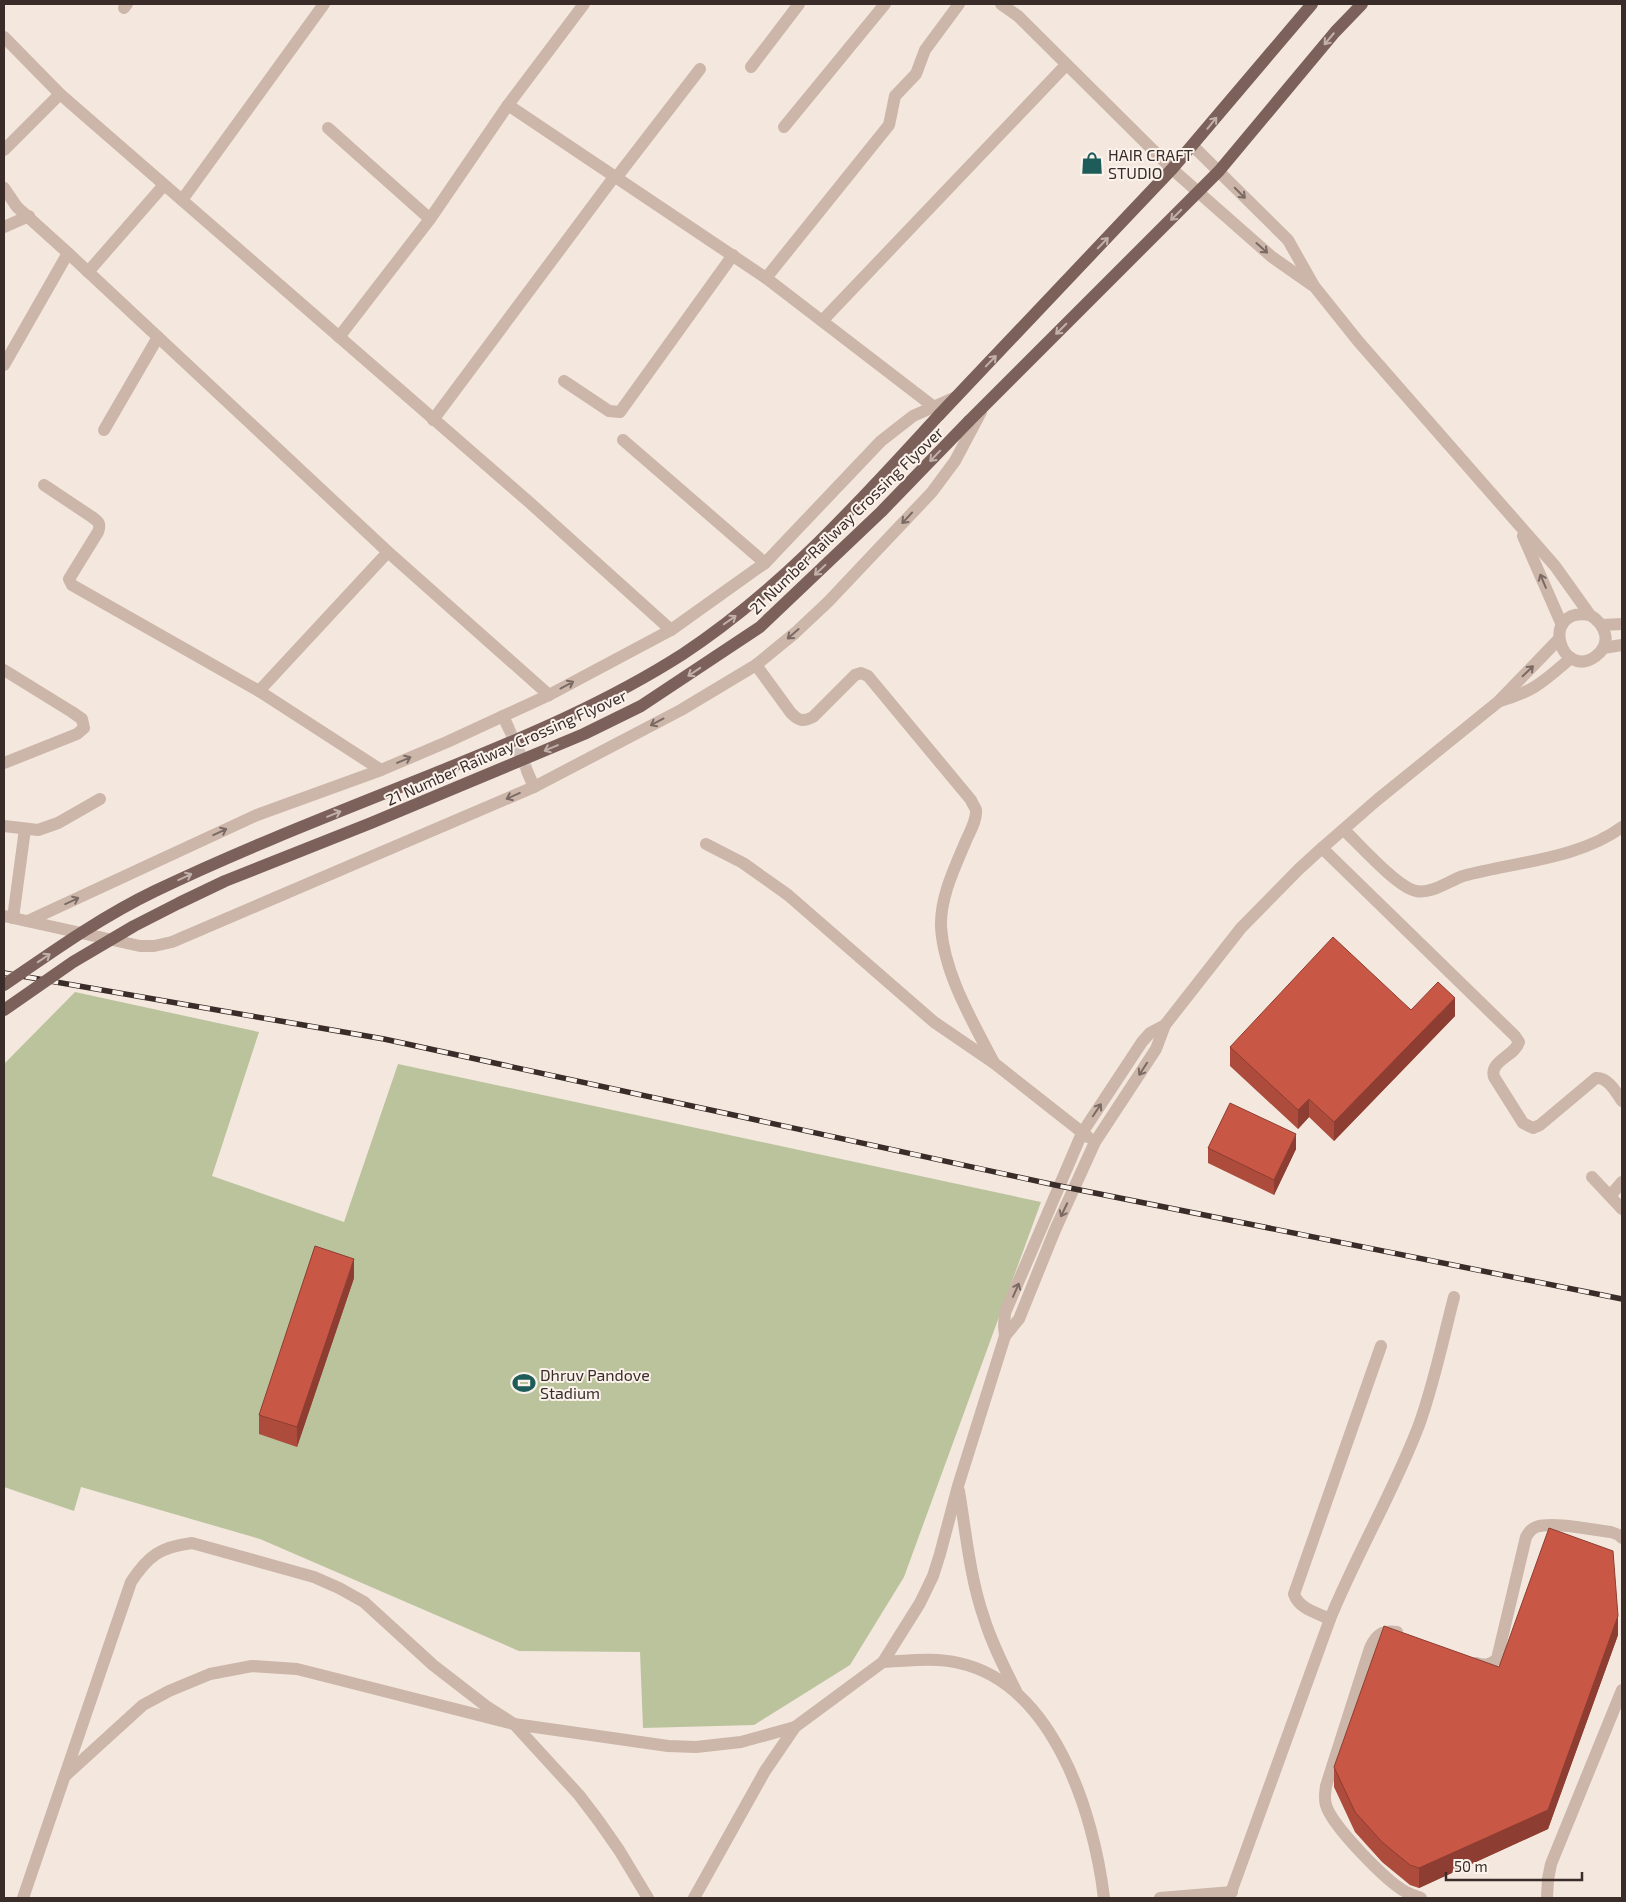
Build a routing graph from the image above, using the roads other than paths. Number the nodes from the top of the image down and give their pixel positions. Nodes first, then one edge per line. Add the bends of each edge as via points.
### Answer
1 (324, 4) edge
2 (584, 4) edge
3 (799, 4) edge
4 (884, 4) edge
5 (959, 4) edge
6 (1001, 4) edge
7 (1312, 4) edge
8 (1362, 4) edge
9 (4, 37) edge
10 (1066, 65) junction
11 (752, 67) dead end
12 (700, 69) dead end
13 (60, 94) junction
14 (508, 105) junction
15 (784, 127) dead end
16 (328, 128) dead end
17 (1193, 146) junction
18 (4, 150) edge
19 (1172, 169) junction
20 (1219, 171) junction
21 (614, 177) junction
22 (164, 185) junction
23 (4, 188) edge
24 (1199, 192) junction
25 (182, 200) junction
26 (29, 216) junction
27 (430, 218) junction
28 (4, 227) edge
29 (68, 253) junction
30 (733, 255) junction
31 (88, 272) junction
32 (766, 278) junction
33 (1314, 286) junction
34 (822, 321) junction
35 (158, 337) junction
36 (339, 337) junction
37 (4, 365) edge
38 (564, 381) dead end
39 (984, 406) junction
40 (937, 411) junction
41 (434, 420) junction
42 (104, 430) dead end
43 (623, 440) dead end
44 (44, 486) dead end
45 (1518, 526) junction
46 (388, 552) junction
47 (765, 563) junction
48 (1590, 615) junction
49 (1622, 624) edge
50 (1562, 625) junction
51 (1602, 625) junction
52 (671, 630) junction
53 (1559, 639) junction
54 (1622, 645) edge
55 (1603, 648) junction
56 (1571, 658) junction
57 (756, 665) junction
58 (4, 670) edge
59 (259, 691) junction
60 (550, 694) junction
61 (1498, 702) junction
62 (503, 716) junction
63 (509, 729) tunnel mouth
64 (4, 762) edge
65 (381, 770) junction
66 (527, 771) tunnel mouth
67 (534, 787) junction
68 (100, 799) dead end
69 (4, 826) edge
70 (1622, 827) edge
71 (25, 829) junction
72 (1344, 830) junction
73 (706, 844) dead end
74 (1322, 848) junction
75 (9, 917) edge
76 (28, 921) junction
77 (4, 986) edge
78 (4, 1010) edge
79 (1165, 1025) junction
80 (994, 1063) junction
81 (1622, 1101) edge
82 (1082, 1133) junction
83 (1095, 1142) junction
84 (1592, 1176) dead end
85 (1622, 1182) edge
86 (1610, 1196) junction
87 (1622, 1209) edge
88 (1454, 1297) dead end
89 (1006, 1336) junction
90 (1382, 1346) dead end
91 (958, 1486) junction
92 (1622, 1538) edge
93 (1330, 1619) junction
94 (1413, 1638) edge
95 (1465, 1659) edge
96 (883, 1662) junction
97 (1622, 1690) edge
98 (1017, 1692) junction
99 (514, 1724) junction
100 (795, 1728) junction
101 (63, 1778) junction
102 (1231, 1895) edge
103 (23, 1898) edge
104 (648, 1898) edge
105 (694, 1898) edge
106 (1104, 1898) edge
107 (1160, 1898) edge
108 (1421, 1898) edge
109 (1547, 1898) edge

1 - 25 street
2 - 14 street
3 - 11 street
4 - 15 street
5 - 32 street via 926,50 916,74 895,96 889,125
6 - 10 street via 1018,16
17 -> 7 main road, 21 Number Railway Crossing Flyover
8 -> 20 main road, 21 Number Railway Crossing Flyover
9 - 13 street
10 - 19 street
10 - 34 street
12 - 21 street
13 - 18 street
13 - 22 street
14 - 21 street
14 - 27 street
16 - 27 street
17 - 19 main road, 21 Number Railway Crossing Flyover
17 - 20 street
19 - 24 street
40 -> 19 main road, 21 Number Railway Crossing Flyover via 957,396
20 - 24 main road, 21 Number Railway Crossing Flyover
20 -> 33 street via 1288,240
21 - 30 street
21 - 41 street
22 - 25 street
22 - 31 street
23 - 26 street via 17,207
24 -> 33 street via 1272,257
24 -> 39 main road, 21 Number Railway Crossing Flyover
25 - 36 street
26 - 28 street
26 - 29 street
27 - 36 street
29 - 31 street
29 - 37 street
30 - 32 street
30 - 38 street via 620,412 609,411
31 - 35 street
32 - 34 street
33 - 45 street via 1358,342
34 - 40 street
35 - 42 street
35 - 46 street
36 - 41 street
39 -> 57 street via 955,461 932,492 828,602
39 -> 78 main road, 21 Number Railway Crossing Flyover, bridge via 881,512 760,627 641,706 584,734 210,888 134,926 73,962
40 - 47 street via 913,416 881,441
77 -> 40 main road, 21 Number Railway Crossing Flyover, bridge via 106,917 152,892 525,737 622,689 682,654 743,611 792,570 838,525
41 - 52 street
43 - 47 street
44 - 59 street via 99,522 98,532 70,579 72,584
45 - 48 street via 1555,566
50 -> 45 street
46 - 59 street
46 - 60 street
47 - 52 street
48 - 50 street via 1574,616
48 - 51 street
49 - 51 street
50 - 53 street
51 - 55 street via 1605,633
60 -> 52 street
53 - 56 street
61 -> 53 street
54 - 55 street
55 - 56 street via 1592,658
56 - 61 street via 1542,684
57 -> 67 street via 682,710
57 - 80 street via 791,713 798,720 806,721 855,675 862,673 868,676 971,800 976,810 974,822 950,880 941,927 958,994
58 - 64 street via 82,719 84,728 77,734
59 - 65 street
60 - 62 street
61 - 72 street
62 - 63 street
65 -> 62 street
76 -> 65 street via 257,815
66 - 67 street
67 -> 76 street via 172,942 140,946
68 - 71 street via 58,823 38,830
69 - 71 street
70 - 72 street via 1593,844 1463,876 1419,892 1397,880
71 - 75 street
72 - 74 street
73 - 80 street via 743,863 788,895 934,1022
74 - 79 street via 1241,928
74 - 81 street via 1516,1036 1517,1048 1492,1071 1523,1124 1533,1128 1540,1125 1596,1078 1606,1080
75 - 76 street
82 -> 79 street via 1142,1042
79 -> 83 street via 1156,1049
80 - 82 street
82 - 83 street
89 -> 82 street via 1006,1313
83 -> 89 street via 1019,1319
84 - 86 street
85 - 86 street
86 - 87 street
88 - 93 street via 1419,1424 1406,1458
89 - 91 street
90 - 93 street via 1294,1594 1301,1606
91 - 96 street via 933,1576
91 - 98 street via 983,1617
92 - 95 street via 1611,1532 1548,1525 1530,1530 1497,1659 1483,1665
93 - 102 street
94 - 108 street via 1395,1631 1383,1632 1376,1637 1325,1796 1326,1807 1341,1829 1383,1875 1406,1892
96 - 98 street via 958,1662 985,1672
96 - 100 street
97 - 109 street via 1551,1864
98 - 106 street via 1052,1736 1073,1780 1096,1846
99 - 100 street via 668,1746 696,1747 741,1742
99 - 101 street via 297,1669 252,1666 210,1674 168,1691 144,1706
99 - 101 street via 433,1665 364,1602 339,1588 281,1567 192,1543 174,1545 156,1552 131,1582
99 - 104 street via 579,1795 619,1850
100 - 105 street via 765,1771
101 - 103 street
102 - 107 street

